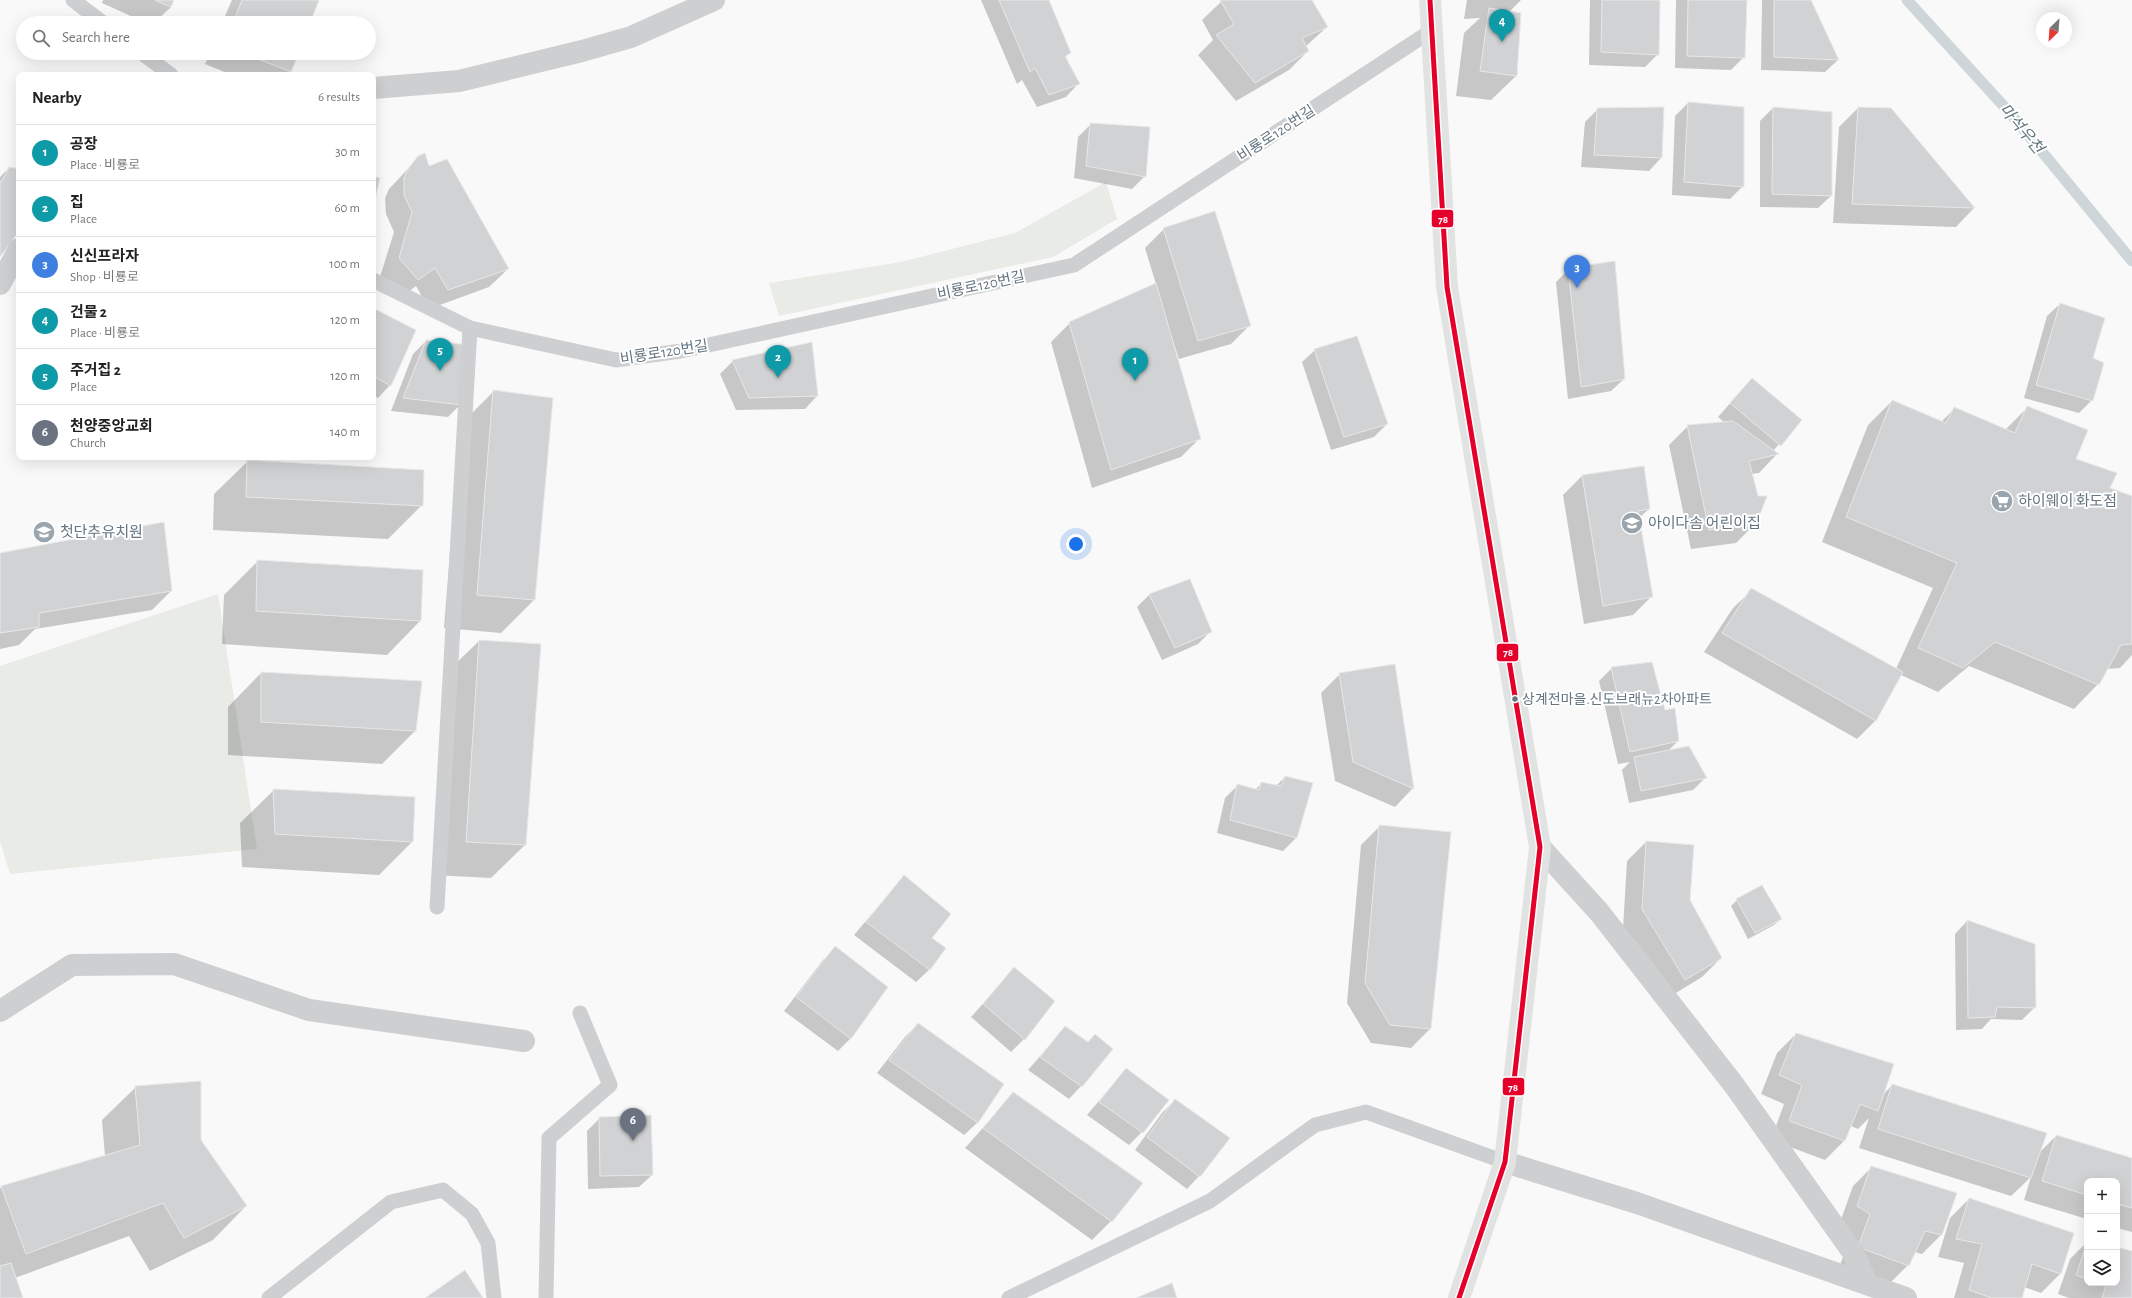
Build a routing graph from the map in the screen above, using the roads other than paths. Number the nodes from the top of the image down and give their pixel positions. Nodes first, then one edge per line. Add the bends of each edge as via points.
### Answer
1 (73, 0) edge
2 (714, 0) edge
3 (1430, 0) edge
4 (94, 16) edge
5 (1431, 31) junction
6 (151, 60) edge
7 (167, 72) edge
8 (376, 88) edge
9 (16, 255) edge
10 (376, 281) edge
11 (0, 284) edge
12 (470, 328) junction
13 (1540, 847) junction
14 (438, 907) dead end
15 (0, 1011) edge
16 (580, 1013) dead end
17 (524, 1041) dead end
18 (1504, 1162) junction
19 (1868, 1284) junction
20 (269, 1298) edge
21 (494, 1298) edge
22 (546, 1298) edge
23 (1009, 1298) edge
24 (1459, 1298) edge
25 (1906, 1298) edge

1 - 4 lane
2 - 8 street via 630,37 582,51 460,81
3 - 5 main road
5 - 12 lane, 비룡로120번길 via 1074,265 681,351 616,360
5 - 13 main road via 1447,288
6 - 7 lane
9 - 11 street
10 - 12 lane, 비룡로120번길
12 - 14 lane
13 - 18 main road
13 - 19 street via 1599,912 1734,1086 1854,1254
15 - 17 street via 72,965 174,964 309,1010
16 - 22 lane via 610,1085 549,1138
18 - 19 street via 1637,1204
18 - 23 lane via 1366,1112 1315,1126 1210,1201
18 - 24 main road
19 - 25 street
20 - 21 lane via 392,1202 443,1190 472,1214 488,1243

